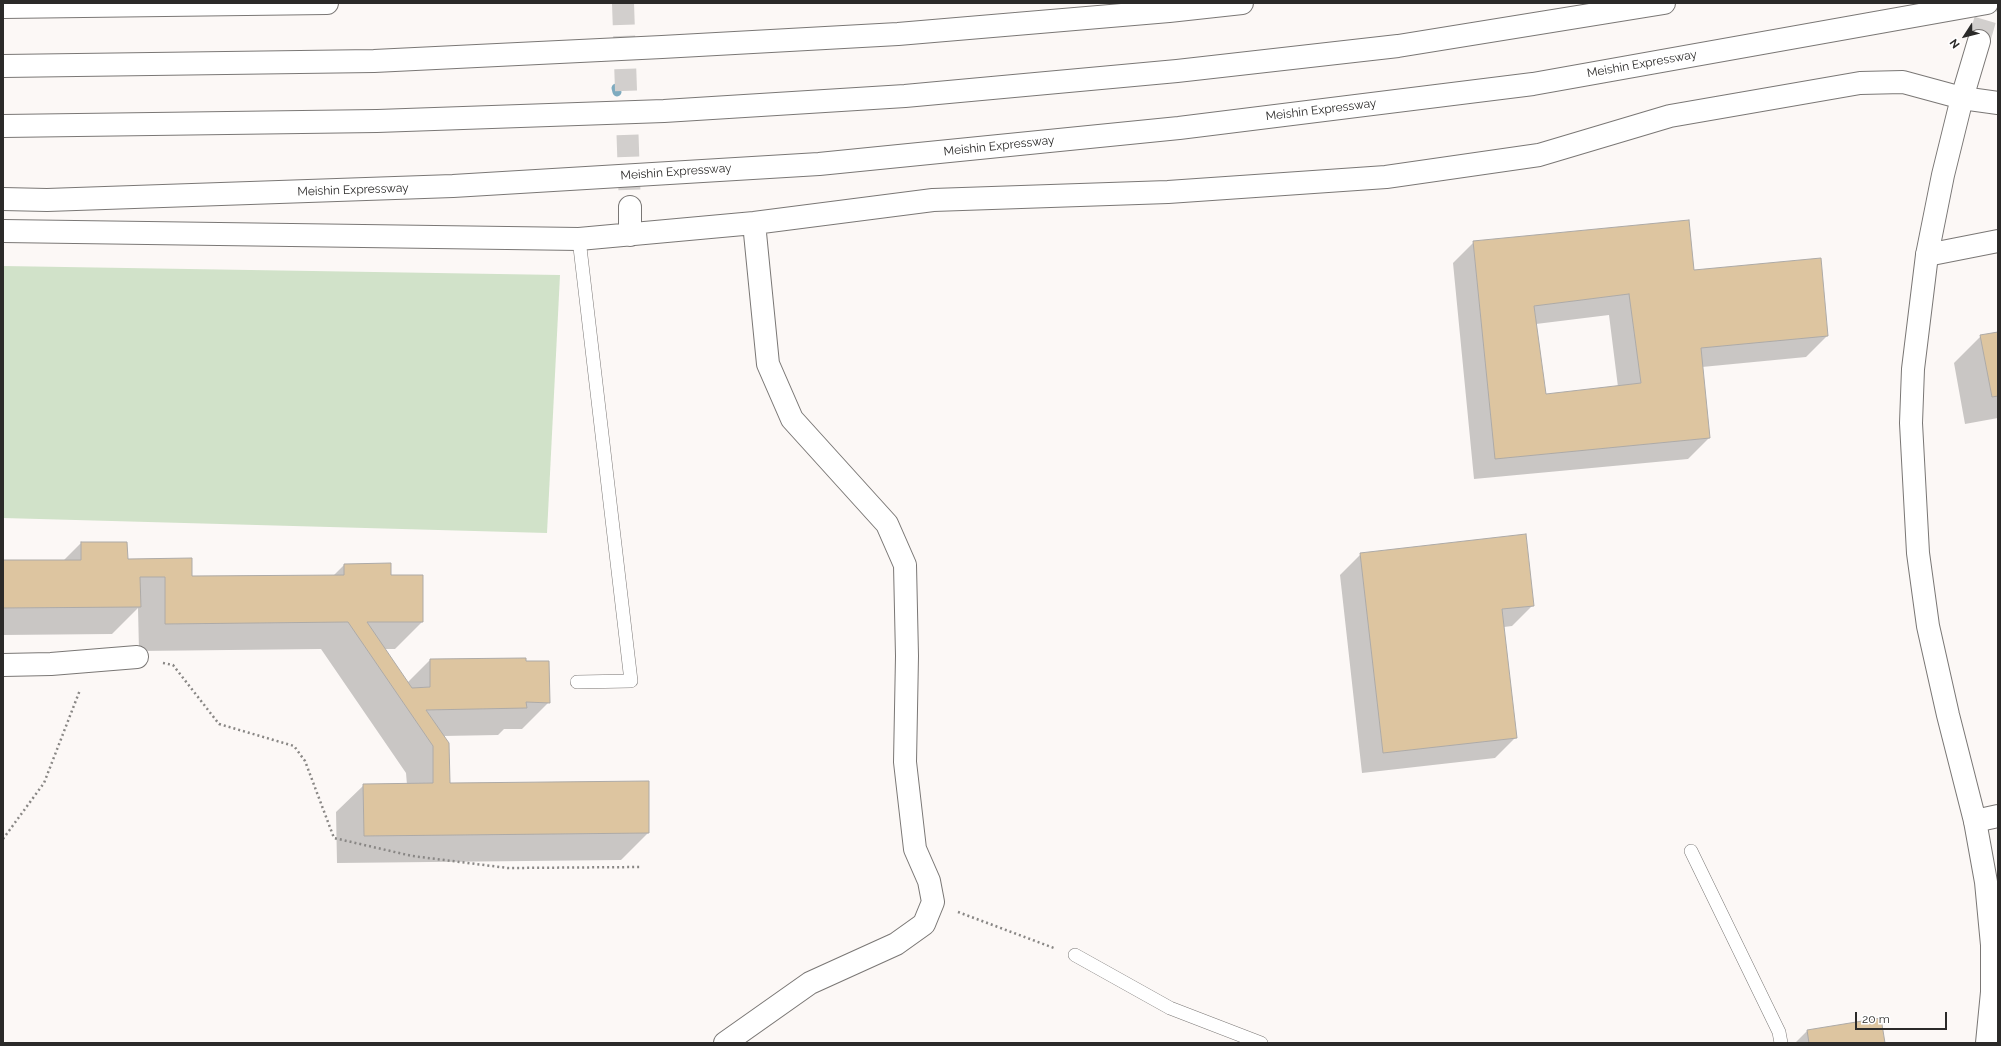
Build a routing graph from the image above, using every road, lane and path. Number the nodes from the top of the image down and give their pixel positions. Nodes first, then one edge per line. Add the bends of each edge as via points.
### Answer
1 (327, 3) edge
2 (1242, 3) edge
3 (1664, 3) edge
4 (1987, 3) edge
5 (3, 7) edge
6 (1979, 41) tunnel mouth
7 (3, 66) edge
8 (1962, 98) junction
9 (1998, 103) edge
10 (3, 126) edge
11 (3, 199) edge
12 (630, 208) tunnel mouth
13 (754, 223) junction
14 (3, 231) edge
15 (630, 235) junction
16 (579, 239) junction
17 (1998, 241) edge
18 (1927, 255) junction
19 (137, 658) joint
20 (90, 661) junction
21 (3, 665) edge
22 (577, 682) dead end
23 (1998, 816) edge
24 (1975, 821) junction
25 (3, 839) edge
26 (1691, 851) dead end
27 (642, 867) dead end
28 (933, 902) junction
29 (1075, 955) joint
30 (725, 1043) edge
31 (1261, 1043) edge
32 (1781, 1043) edge
33 (1987, 1043) edge

1 - 5 main road
2 - 7 main road via 898,34 631,49 374,61
3 - 10 main road via 1398,46 905,96 664,111 377,121
4 - 11 main road, Meishin Expressway via 1533,84 1148,131 818,164 453,186
6 - 8 main road
8 - 9 main road
8 - 13 main road via 1904,82 1860,83 1670,116 1539,155 1386,177 1168,192 933,200
8 - 18 main road
12 - 15 main road
13 - 15 main road
13 - 28 main road via 768,364 792,419 887,524 905,565 905,762 915,849 929,881
14 - 16 main road
15 - 16 main road
16 - 22 lane via 631,681
17 - 18 main road
18 - 24 main road via 1912,377 1912,471 1918,553 1928,626
19 - 20 main road
19 - 27 path via 173,665 219,724 294,746 305,761 334,838 412,856 508,868
20 - 21 main road
20 - 25 path via 44,783
23 - 24 main road
24 - 33 main road via 1986,882 1992,945 1992,992
26 - 32 lane via 1779,1032
28 - 29 path
28 - 30 main road via 924,924 896,944 810,983
29 - 31 lane via 1170,1008

